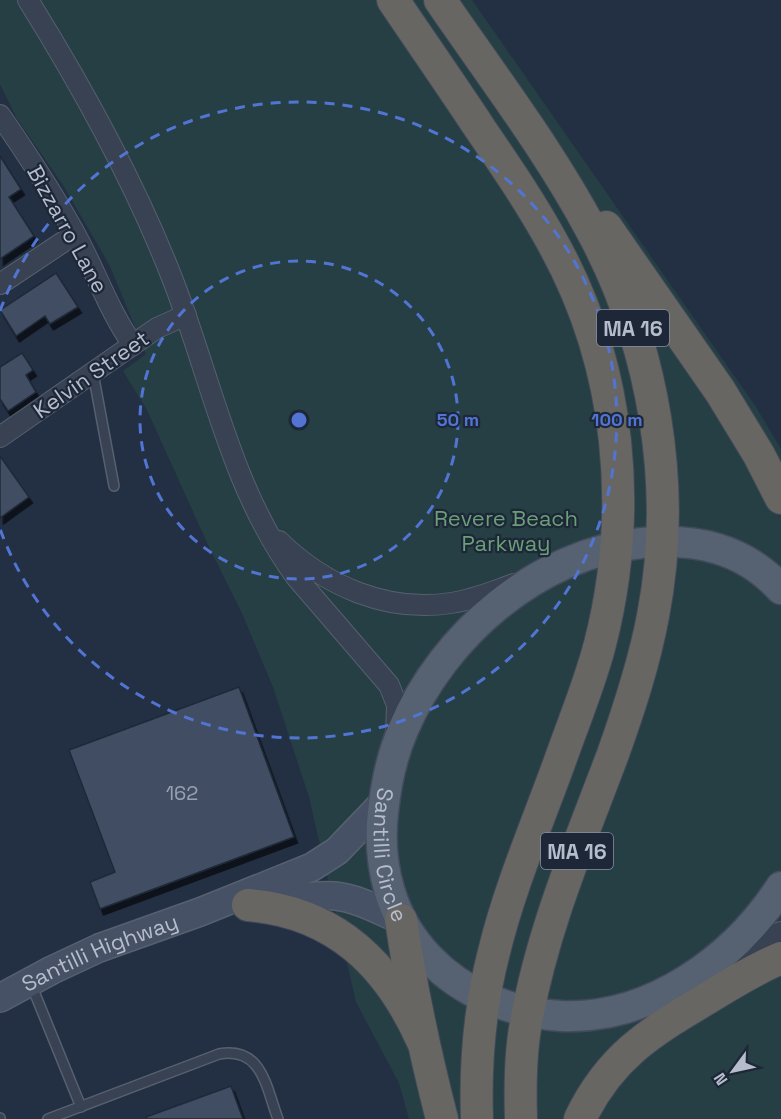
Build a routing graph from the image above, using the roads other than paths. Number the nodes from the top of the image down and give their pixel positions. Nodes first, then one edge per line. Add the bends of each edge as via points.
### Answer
1 (28, 0) edge
2 (393, 0) edge
3 (440, 0) edge
4 (2, 122) edge
5 (533, 136) junction
6 (75, 234) junction
7 (0, 284) edge
8 (186, 315) junction
9 (133, 345) junction
10 (93, 373) junction
11 (0, 437) edge
12 (114, 486) dead end
13 (780, 493) edge
14 (256, 509) junction
15 (661, 541) junction
16 (616, 546) junction
17 (563, 563) junction
18 (781, 589) edge
19 (395, 750) junction
20 (384, 802) junction
21 (781, 887) edge
22 (248, 905) junction
23 (200, 912) junction
24 (401, 920) junction
25 (781, 932) edge
26 (781, 958) edge
27 (689, 978) junction
28 (30, 981) junction
29 (0, 998) edge
30 (485, 998) junction
31 (528, 1011) junction
32 (422, 1040) junction
33 (77, 1108) junction
34 (48, 1119) edge
35 (78, 1119) edge
36 (278, 1119) edge
37 (442, 1119) edge
38 (477, 1119) edge
39 (521, 1119) edge
40 (580, 1119) edge

1 - 8 street via 114,151 163,254
2 - 16 highway, MA 16 via 522,190 574,286 598,353 613,422 618,478
3 - 5 highway, MA 16
4 - 6 street, Bizzarro Lane
5 - 13 highway via 634,264 720,390
5 - 15 highway, MA 16 via 593,233 637,340 659,452
6 - 7 street
6 - 9 street, Bizzarro Lane via 119,326
8 - 9 street, Kelvin Street
8 - 14 street via 237,467
9 - 10 street, Kelvin Street
10 - 11 street, Kelvin Street
10 - 12 lane
14 - 17 street via 281,542 314,569 348,589 393,603 459,602
14 - 19 street via 296,577 389,685 397,705
15 - 16 main road, Santilli Circle
15 - 18 main road, Santilli Circle via 689,542 729,553 765,574
15 - 31 highway, MA 16 via 654,614 642,668 556,910
16 - 17 main road, Santilli Circle
16 - 30 highway, MA 16 via 599,646 505,913
17 - 19 main road, Santilli Circle via 510,597 464,637 422,692
19 - 20 main road, Santilli Circle
20 - 23 main road, Santilli Highway via 325,860
20 - 24 main road, Santilli Circle via 384,869
21 - 27 main road, Santilli Circle via 735,944
22 - 23 main road, Santilli Highway
22 - 24 main road, Santilli Highway via 337,896
22 - 32 highway via 300,916 357,948 392,984
23 - 28 main road, Santilli Highway via 99,948
24 - 30 main road, Santilli Circle via 442,971
24 - 32 highway
25 - 27 street
26 - 40 highway via 733,982 639,1042 605,1077
27 - 31 main road, Santilli Circle via 647,999 599,1013 561,1016
28 - 29 main road, Santilli Highway
28 - 33 lane
30 - 31 main road, Santilli Circle
30 - 38 highway, MA 16 via 477,1063
31 - 39 highway, MA 16
32 - 37 highway
33 - 34 lane
33 - 35 lane
33 - 36 lane via 230,1052 256,1063

